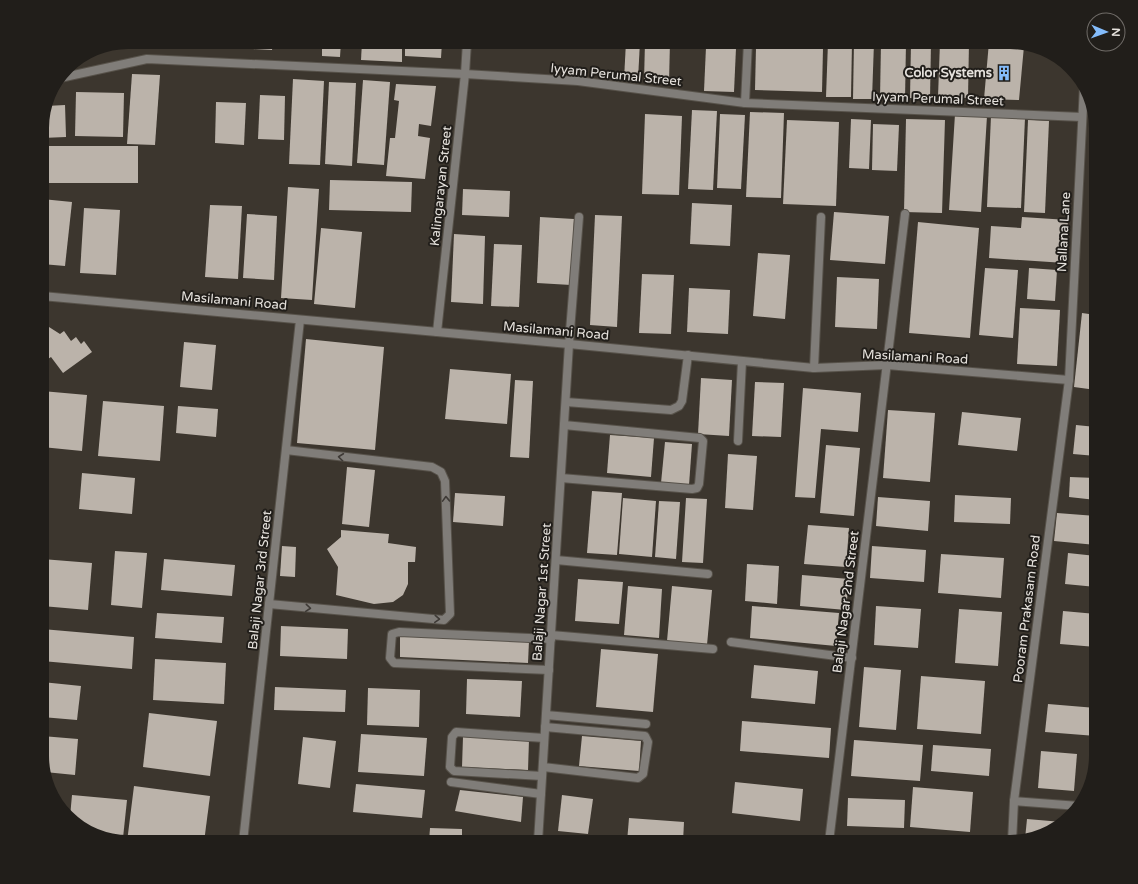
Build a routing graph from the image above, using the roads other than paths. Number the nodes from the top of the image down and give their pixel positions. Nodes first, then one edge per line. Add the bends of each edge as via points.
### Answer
1 (467, 49) edge
2 (748, 49) edge
3 (465, 74) junction
4 (69, 76) edge
5 (1083, 98) edge
6 (745, 103) junction
7 (1082, 117) junction
8 (905, 214) dead end
9 (821, 217) dead end
10 (579, 218) dead end
11 (49, 297) edge
12 (300, 320) junction
13 (437, 332) junction
14 (569, 344) junction
15 (688, 355) junction
16 (742, 361) junction
17 (887, 365) junction
18 (814, 368) junction
19 (1069, 380) junction
20 (566, 402) junction
21 (564, 425) junction
22 (738, 441) dead end
23 (286, 450) junction
24 (561, 478) junction
25 (556, 560) junction
26 (708, 574) dead end
27 (269, 604) junction
28 (551, 637) junction
29 (731, 642) dead end
30 (713, 649) dead end
31 (852, 658) junction
32 (549, 670) junction
33 (546, 715) junction
34 (646, 724) dead end
35 (545, 727) junction
36 (544, 738) junction
37 (543, 767) junction
38 (542, 776) junction
39 (451, 782) dead end
40 (541, 794) junction
41 (1014, 801) junction
42 (1072, 805) edge
43 (244, 835) edge
44 (538, 835) edge
45 (830, 835) edge
46 (1012, 835) edge

1 - 3 street, Kalingarayan Street
2 - 6 street
3 - 4 street, Iyyam Perumal Street via 147,59
3 - 6 street, Iyyam Perumal Street via 578,81
3 - 13 street, Kalingarayan Street
5 - 7 street, Nallana Lane
6 - 7 street, Iyyam Perumal Street
7 - 19 street, Nallana Lane
8 - 17 street, Balaji Nagar 2nd Street
9 - 18 street
10 - 14 street, Balaji Nagar 1st Street
11 - 12 street, Masilamani Road
12 - 13 street, Masilamani Road
12 - 23 street, Balaji Nagar 3rd Street
13 - 14 street, Masilamani Road
14 - 15 street, Masilamani Road
14 - 20 street, Balaji Nagar 1st Street
15 - 16 street, Masilamani Road
15 - 20 street via 682,400 679,406 671,410
16 - 18 street, Masilamani Road
16 - 22 street
17 - 18 street, Masilamani Road
17 - 19 street, Masilamani Road
17 - 31 street, Balaji Nagar 2nd Street
19 - 41 street, Pooram Prakasam Road
20 - 21 street, Balaji Nagar 1st Street
21 - 24 street, Balaji Nagar 1st Street
21 - 24 street via 700,438 703,441 697,488
23 - 27 street, Balaji Nagar 3rd Street
27 -> 23 street via 444,620 450,614 445,481 441,472 432,467
24 - 25 street, Balaji Nagar 1st Street
25 - 26 street
25 - 28 street, Balaji Nagar 1st Street
27 - 43 street, Balaji Nagar 3rd Street
28 - 30 street
28 - 32 street, Balaji Nagar 1st Street
28 - 32 street via 399,632 392,634 390,658 394,663
29 - 31 street
31 - 45 street, Balaji Nagar 2nd Street
32 - 33 street, Balaji Nagar 1st Street
33 - 34 street
33 - 35 street, Balaji Nagar 1st Street
35 - 36 street, Balaji Nagar 1st Street
35 - 37 street via 645,736 648,742 643,774 638,778
36 - 37 street, Balaji Nagar 1st Street
36 - 38 street via 456,732 452,737 450,768 454,771
37 - 38 street, Balaji Nagar 1st Street
38 - 40 street, Balaji Nagar 1st Street
39 - 40 street
40 - 44 street, Balaji Nagar 1st Street
41 - 42 street
41 - 46 street, Pooram Prakasam Road

